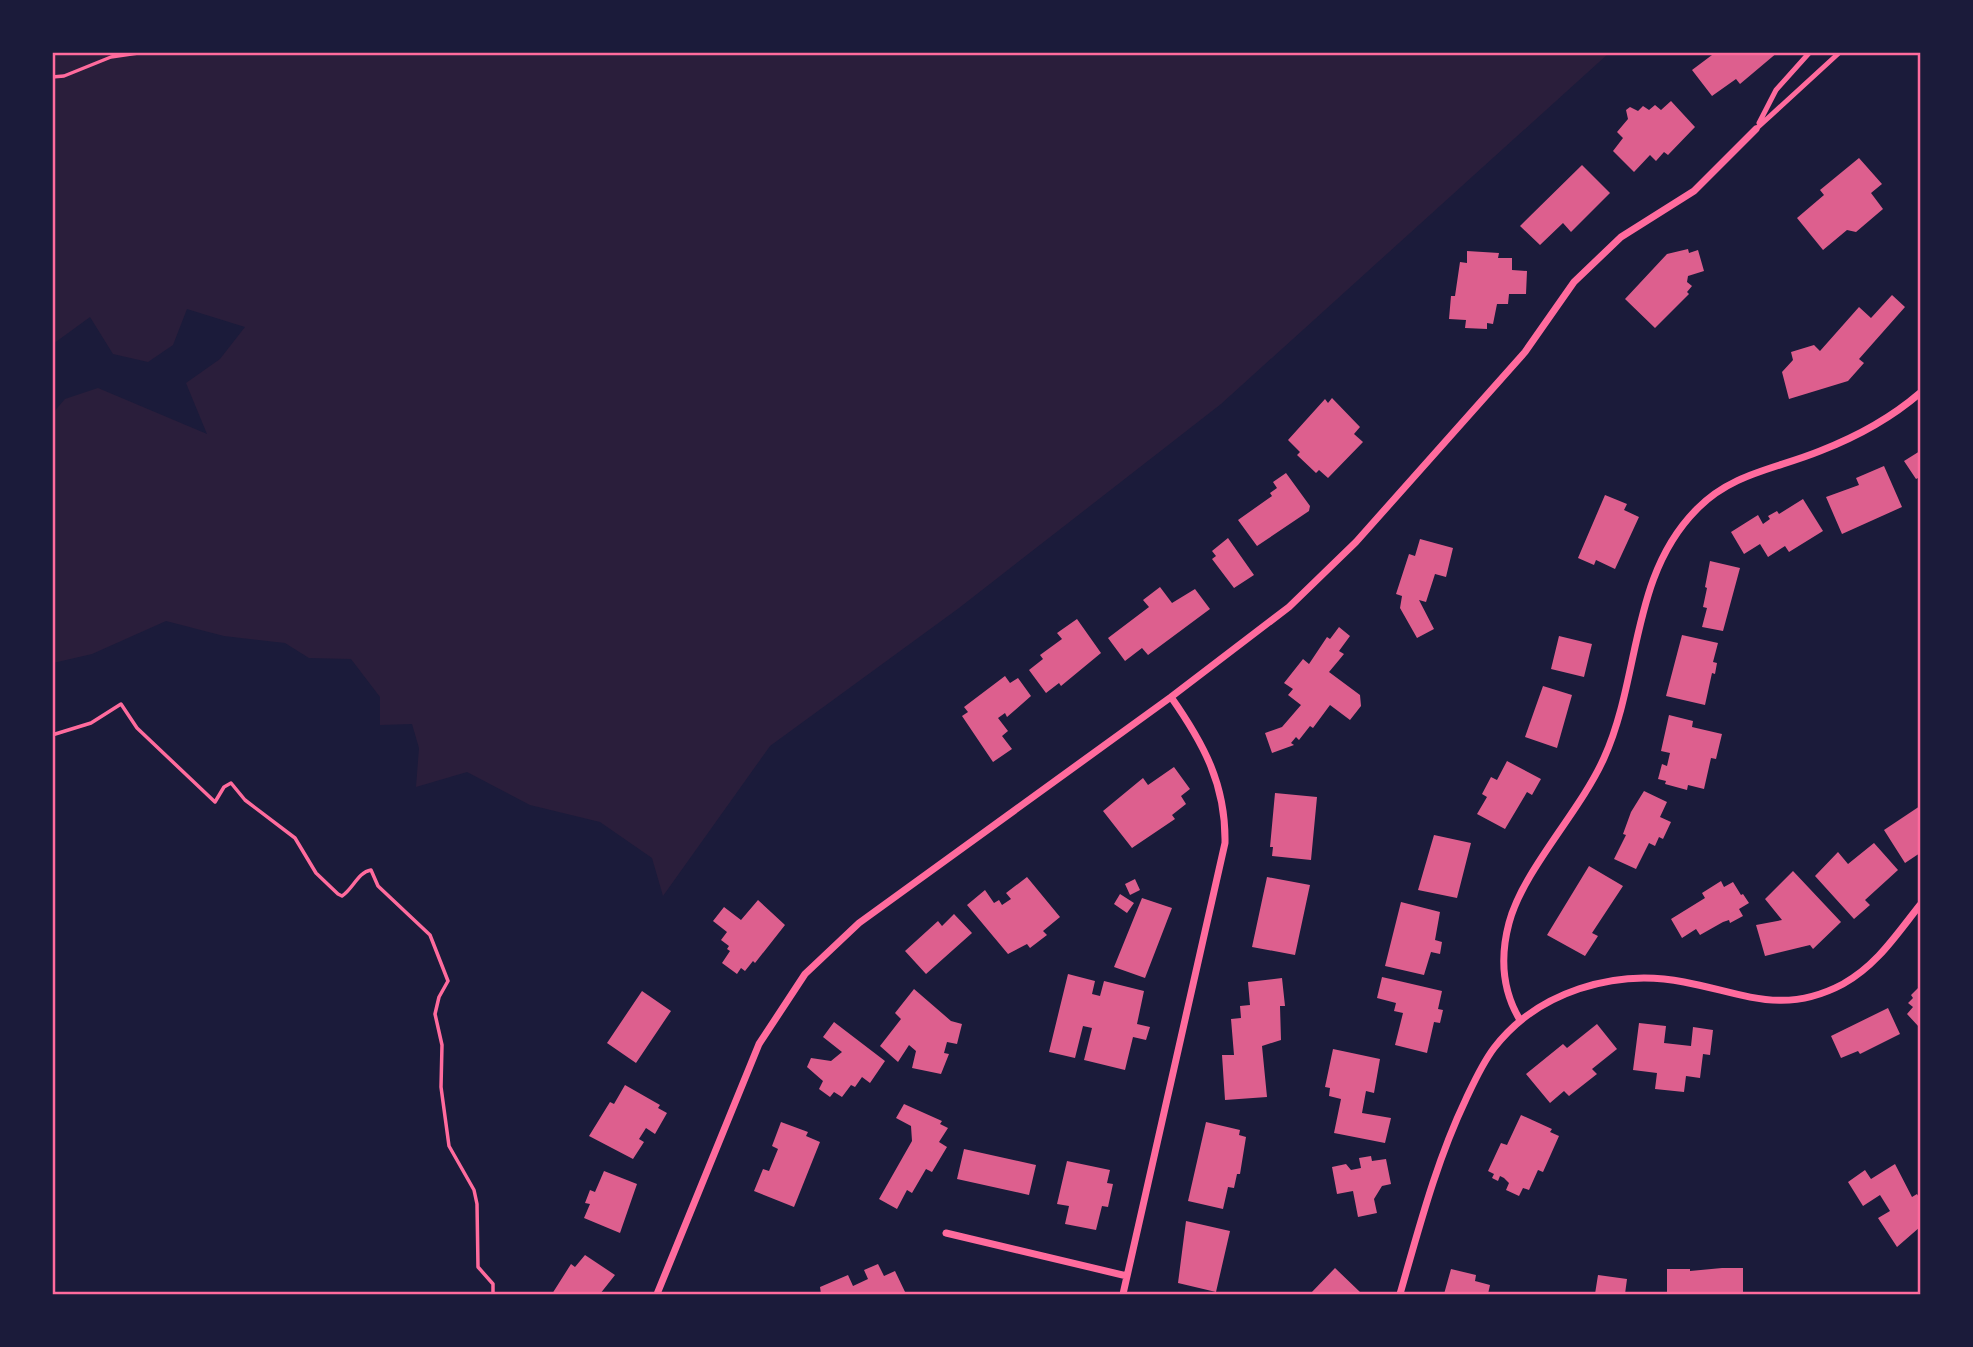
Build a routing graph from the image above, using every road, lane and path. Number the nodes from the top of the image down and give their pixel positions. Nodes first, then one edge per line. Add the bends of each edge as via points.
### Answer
1 (145, 52) edge
2 (170, 52) edge
3 (206, 52) edge
4 (1810, 52) edge
5 (1840, 52) edge
6 (199, 53) edge
7 (52, 77) edge
8 (1756, 129) junction
9 (1920, 393) edge
10 (1171, 697) junction
11 (52, 735) edge
12 (1920, 905) edge
13 (1520, 1020) junction
14 (946, 1233) dead end
15 (1127, 1276) junction
16 (493, 1294) edge
17 (657, 1294) edge
18 (1123, 1294) edge
19 (1400, 1294) edge

1 - 7 path via 111,57
2 - 6 path
3 - 6 path
4 - 8 lane via 1776,90
5 - 8 lane
8 - 10 street via 1693,191 1621,237 1574,282 1525,352 1324,574 1289,607
9 - 13 street via 1877,424 1837,444 1731,482 1698,507 1664,550 1651,580 1604,759 1521,894 1508,925 1504,982
10 - 15 street via 1212,761 1224,804 1225,843
10 - 17 street via 859,923 805,974 759,1044
11 - 16 path via 91,723 121,704 137,728 215,802 231,783 289,832 316,873 342,896 371,870 378,886 429,935 448,981 435,1014 442,1045 441,1087 449,1146 474,1190 478,1267 493,1284
12 - 13 street via 1875,961 1822,993 1760,1000 1684,982 1630,979 1572,992
13 - 19 street via 1483,1064 1446,1141
14 - 15 street
15 - 18 street

